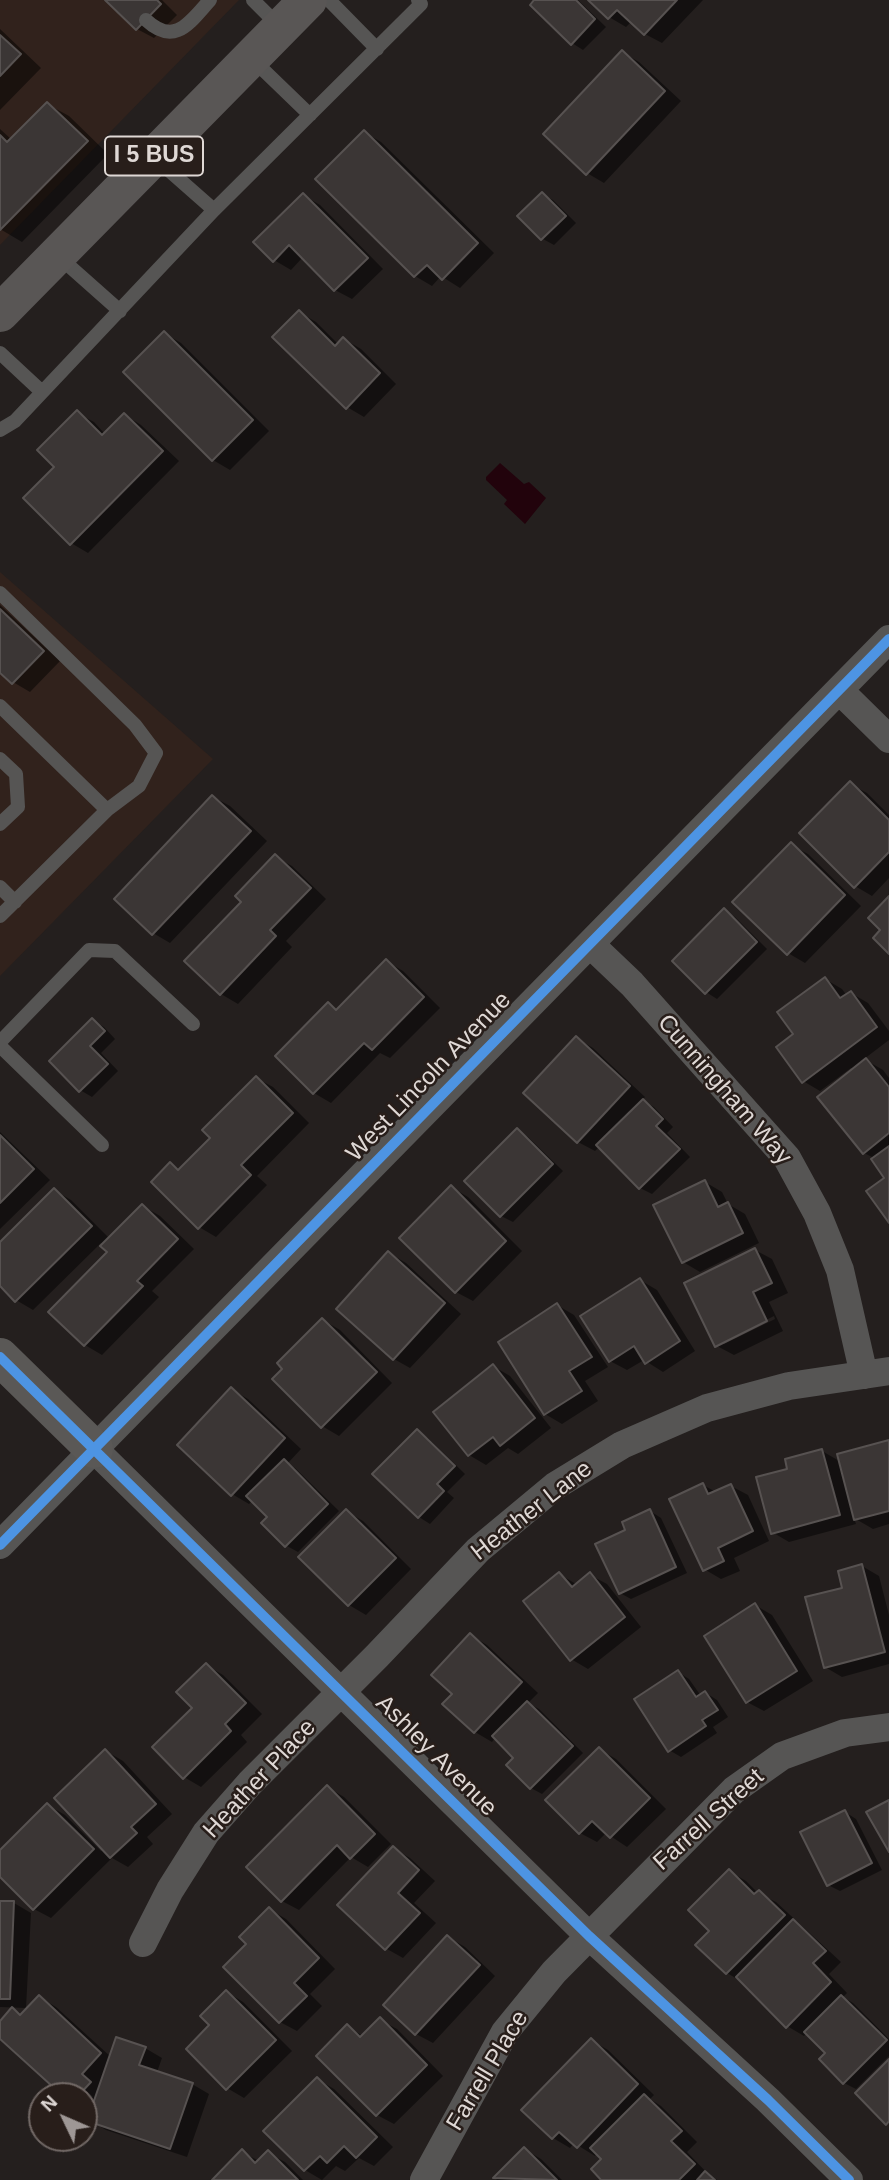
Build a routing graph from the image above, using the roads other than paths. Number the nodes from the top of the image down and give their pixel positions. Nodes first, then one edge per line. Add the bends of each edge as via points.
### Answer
1 (210, 0) edge
2 (253, 0) edge
3 (308, 0) edge
4 (329, 0) edge
5 (418, 0) edge
6 (146, 20) dead end
7 (280, 27) junction
8 (377, 49) junction
9 (250, 57) junction
10 (310, 114) junction
11 (153, 156) junction
12 (214, 210) junction
13 (57, 255) junction
14 (120, 311) junction
15 (0, 313) edge
16 (0, 354) edge
17 (42, 392) junction
18 (0, 430) edge
19 (0, 593) edge
20 (889, 639) edge
21 (839, 690) junction
22 (0, 706) edge
23 (889, 739) edge
24 (0, 759) edge
25 (107, 810) junction
26 (0, 824) edge
27 (0, 887) edge
28 (15, 902) junction
29 (0, 916) edge
30 (590, 944) junction
31 (193, 1024) dead end
32 (0, 1044) edge
33 (102, 1145) dead end
34 (0, 1357) edge
35 (876, 1373) edge
36 (94, 1449) junction
37 (0, 1545) edge
38 (341, 1692) junction
39 (889, 1727) edge
40 (589, 1936) junction
41 (143, 1942) dead end
42 (424, 2180) edge
43 (849, 2180) edge

1 - 6 lane via 177,32 162,32
2 - 7 lane
3 - 7 main road, I 5 BUS
4 - 8 lane
5 - 8 lane via 422,4
7 - 9 main road, I 5 BUS
8 - 10 lane
9 - 10 lane
9 - 11 main road, I 5 BUS
10 - 12 lane
11 - 12 lane
11 - 13 main road, I 5 BUS
12 - 14 lane
13 - 14 lane
13 - 15 main road, I 5 BUS
14 - 17 lane
16 - 17 lane
17 - 18 lane
19 - 25 lane via 156,752 139,786
20 - 21 street, West Lincoln Avenue
21 - 23 street
21 - 30 street, West Lincoln Avenue
22 - 25 lane
24 - 26 lane via 16,774 18,807
25 - 28 lane
27 - 28 lane
28 - 29 lane
30 - 35 street, Cunningham Way via 632,984 787,1158 817,1213
30 - 36 street, West Lincoln Avenue
31 - 32 lane via 115,951 89,950
32 - 33 lane
34 - 36 street, Ashley Avenue
35 - 38 street, Heather Lane via 789,1386 707,1408 622,1444 555,1486 478,1550
36 - 37 street, West Lincoln Avenue
36 - 38 street, Ashley Avenue
38 - 40 street, Ashley Avenue
38 - 41 street, Heather Place via 206,1833
39 - 40 street, Farrell Street via 845,1733 782,1756 734,1790
40 - 42 street, Farrell Place via 505,2032
40 - 43 street, Ashley Avenue

